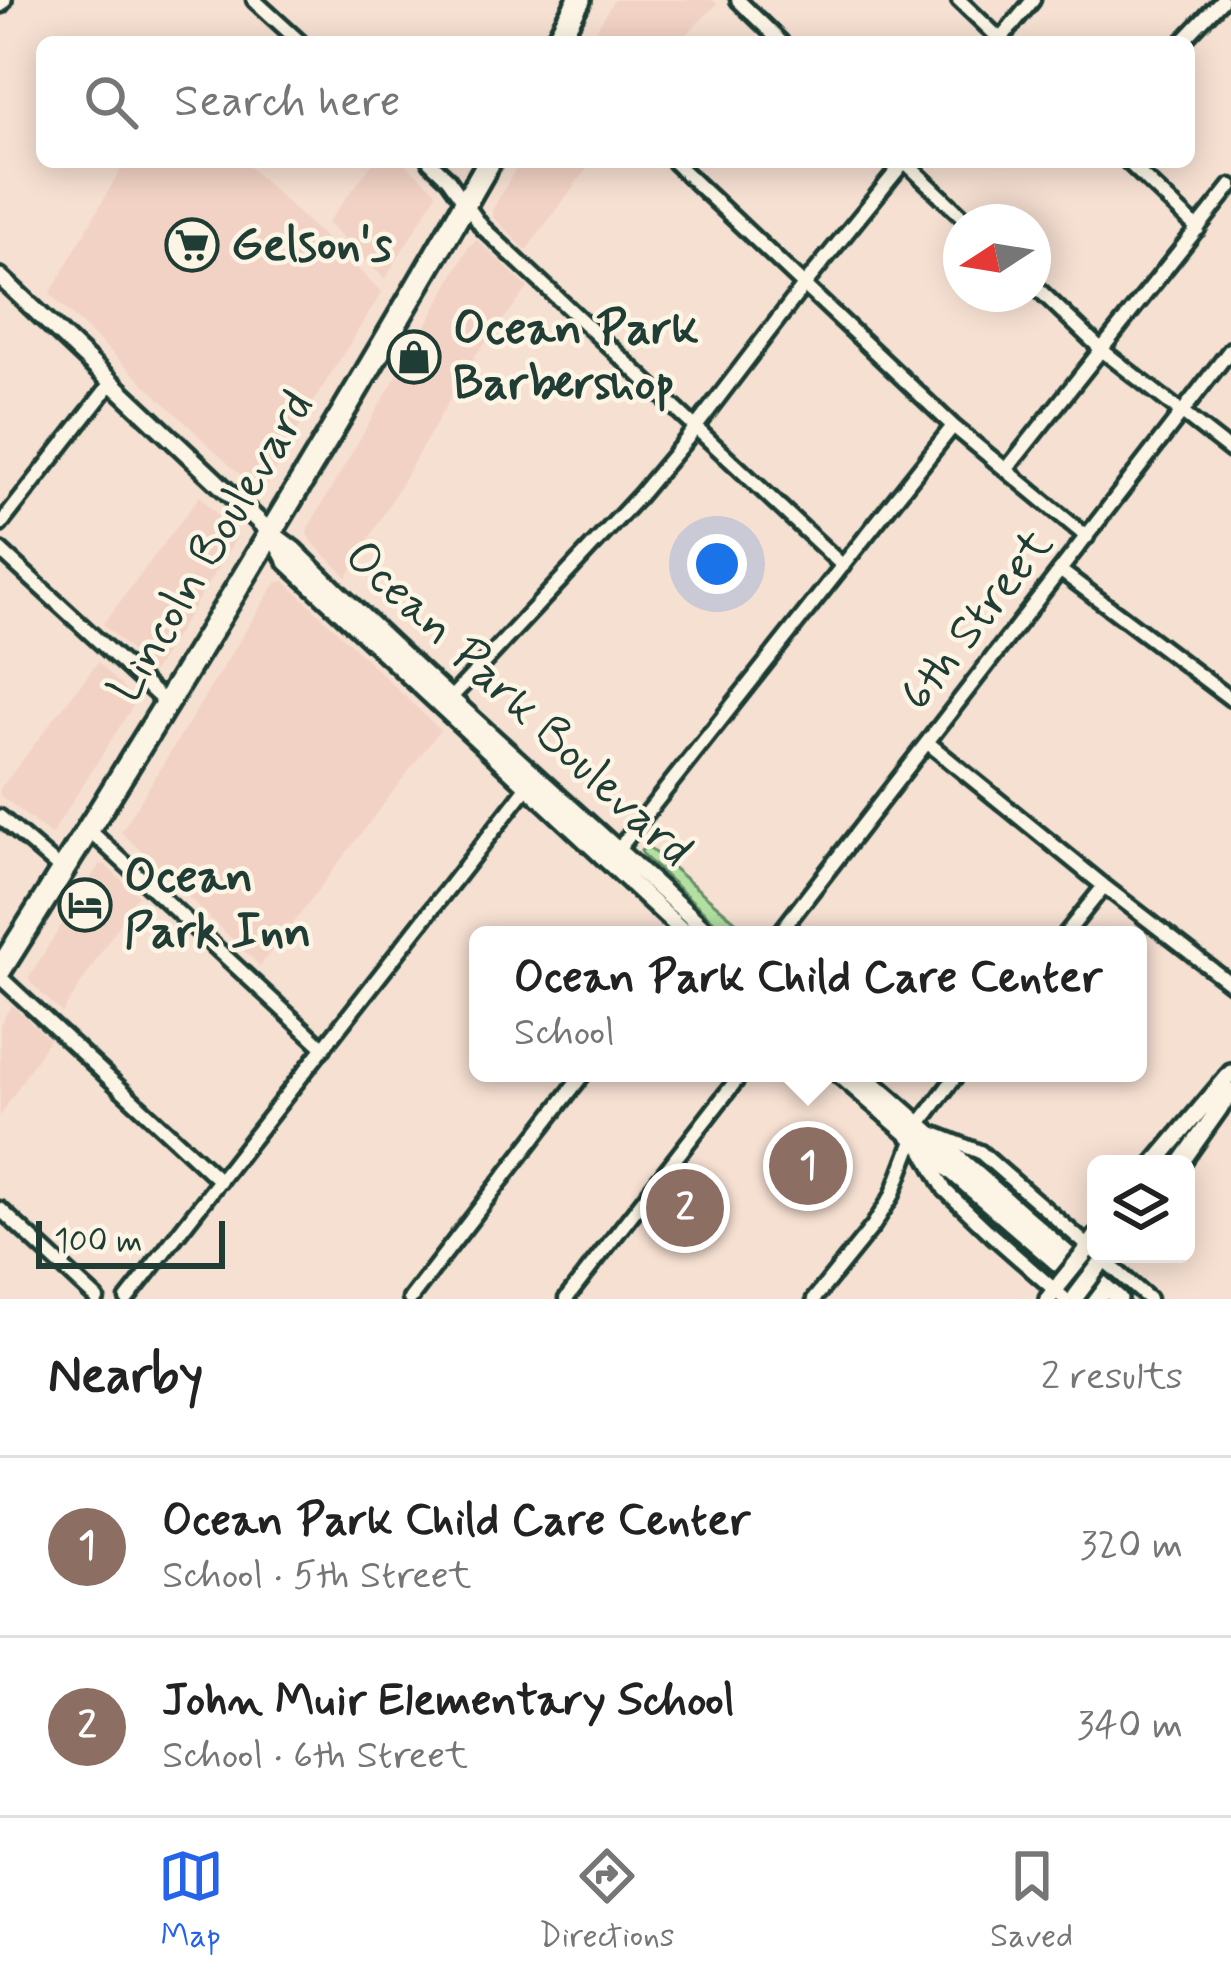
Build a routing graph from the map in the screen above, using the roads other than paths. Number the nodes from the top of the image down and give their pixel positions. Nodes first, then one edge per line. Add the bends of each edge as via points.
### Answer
1 (254, 0) edge
2 (579, 0) edge
3 (738, 0) edge
4 (959, 0) edge
5 (1033, 0) edge
6 (1222, 0) edge
7 (293, 36) edge
8 (559, 36) edge
9 (776, 36) edge
10 (995, 36) edge
11 (1004, 36) edge
12 (1188, 36) edge
13 (436, 168) edge
14 (486, 168) edge
15 (680, 168) edge
16 (900, 168) edge
17 (911, 168) edge
18 (1134, 168) edge
19 (1230, 191) edge
20 (466, 202) junction
21 (949, 204) edge
22 (1198, 229) junction
23 (0, 277) edge
24 (805, 284) junction
25 (1051, 301) edge
26 (1231, 349) edge
27 (1103, 350) junction
28 (112, 382) junction
29 (1182, 413) junction
30 (953, 426) junction
31 (696, 427) junction
32 (1231, 451) edge
33 (1006, 470) junction
34 (0, 525) edge
35 (270, 532) junction
36 (1087, 537) junction
37 (0, 550) edge
38 (843, 566) junction
39 (1061, 571) junction
40 (1231, 699) edge
41 (446, 703) junction
42 (167, 704) junction
43 (928, 742) junction
44 (528, 787) junction
45 (0, 817) edge
46 (574, 821) junction
47 (88, 830) junction
48 (617, 851) junction
49 (63, 871) junction
50 (1104, 886) junction
51 (682, 926) edge
52 (702, 926) edge
53 (785, 926) edge
54 (1072, 926) edge
55 (0, 974) edge
56 (1231, 984) edge
57 (324, 1048) junction
58 (1231, 1073) edge
59 (577, 1082) edge
60 (735, 1082) edge
61 (850, 1082) edge
62 (870, 1082) edge
63 (953, 1082) edge
64 (1231, 1092) edge
65 (921, 1136) junction
66 (1162, 1155) edge
67 (1186, 1155) edge
68 (220, 1181) junction
69 (0, 1208) edge
70 (1087, 1245) edge
71 (1088, 1263) edge
72 (1108, 1263) edge
73 (1063, 1294) edge
74 (95, 1298) edge
75 (127, 1299) edge
76 (410, 1299) edge
77 (566, 1299) edge
78 (814, 1299) edge
79 (1099, 1299) edge
80 (1119, 1299) edge
81 (1149, 1299) edge

1 - 7 street
2 - 8 highway
3 - 9 street
4 - 10 street
5 - 11 street
6 - 12 street
13 - 20 street
14 - 20 highway, Lincoln Boulevard
15 - 24 street
16 - 24 street
17 - 21 street
18 - 22 street
19 - 22 street
20 - 31 street via 482,227
20 - 35 highway, Lincoln Boulevard
22 - 27 street
23 - 28 street, Ocean Park Boulevard
24 - 30 street
24 - 31 street
25 - 27 street
26 - 29 street, 6th Street
27 - 29 street
27 - 33 street
28 - 34 street
28 - 35 street, Ocean Park Boulevard
29 - 32 street
29 - 36 street, 6th Street
30 - 33 street
30 - 38 street
31 - 38 street
31 - 41 street
33 - 36 street
35 - 41 street, Ocean Park Boulevard via 287,562
35 - 42 highway, Lincoln Boulevard
36 - 39 street, 6th Street
37 - 42 street
38 - 48 street
39 - 40 street
39 - 43 street, 6th Street
41 - 44 street, Ocean Park Boulevard
41 - 46 street, Ocean Park Boulevard
42 - 47 highway, Lincoln Boulevard
43 - 50 street
43 - 53 street, 6th Street
44 - 46 street, Ocean Park Boulevard
44 - 57 street
45 - 49 street
46 - 48 street, Ocean Park Boulevard via 608,854
46 - 51 street, Ocean Park Boulevard
47 - 49 highway, Lincoln Boulevard
47 - 57 street
48 - 52 street, Ocean Park Boulevard
49 - 55 highway, Lincoln Boulevard
50 - 54 street
50 - 56 street
55 - 68 street
57 - 68 street
58 - 66 street
59 - 76 street
60 - 77 street
61 - 65 street
62 - 65 street
63 - 65 street
64 - 67 street
65 - 70 street via 980,1152
65 - 73 street via 945,1190
65 - 78 street via 873,1226
65 - 79 street
65 - 80 street
68 - 75 street
69 - 74 street
71 - 73 street, bridge
72 - 81 street

